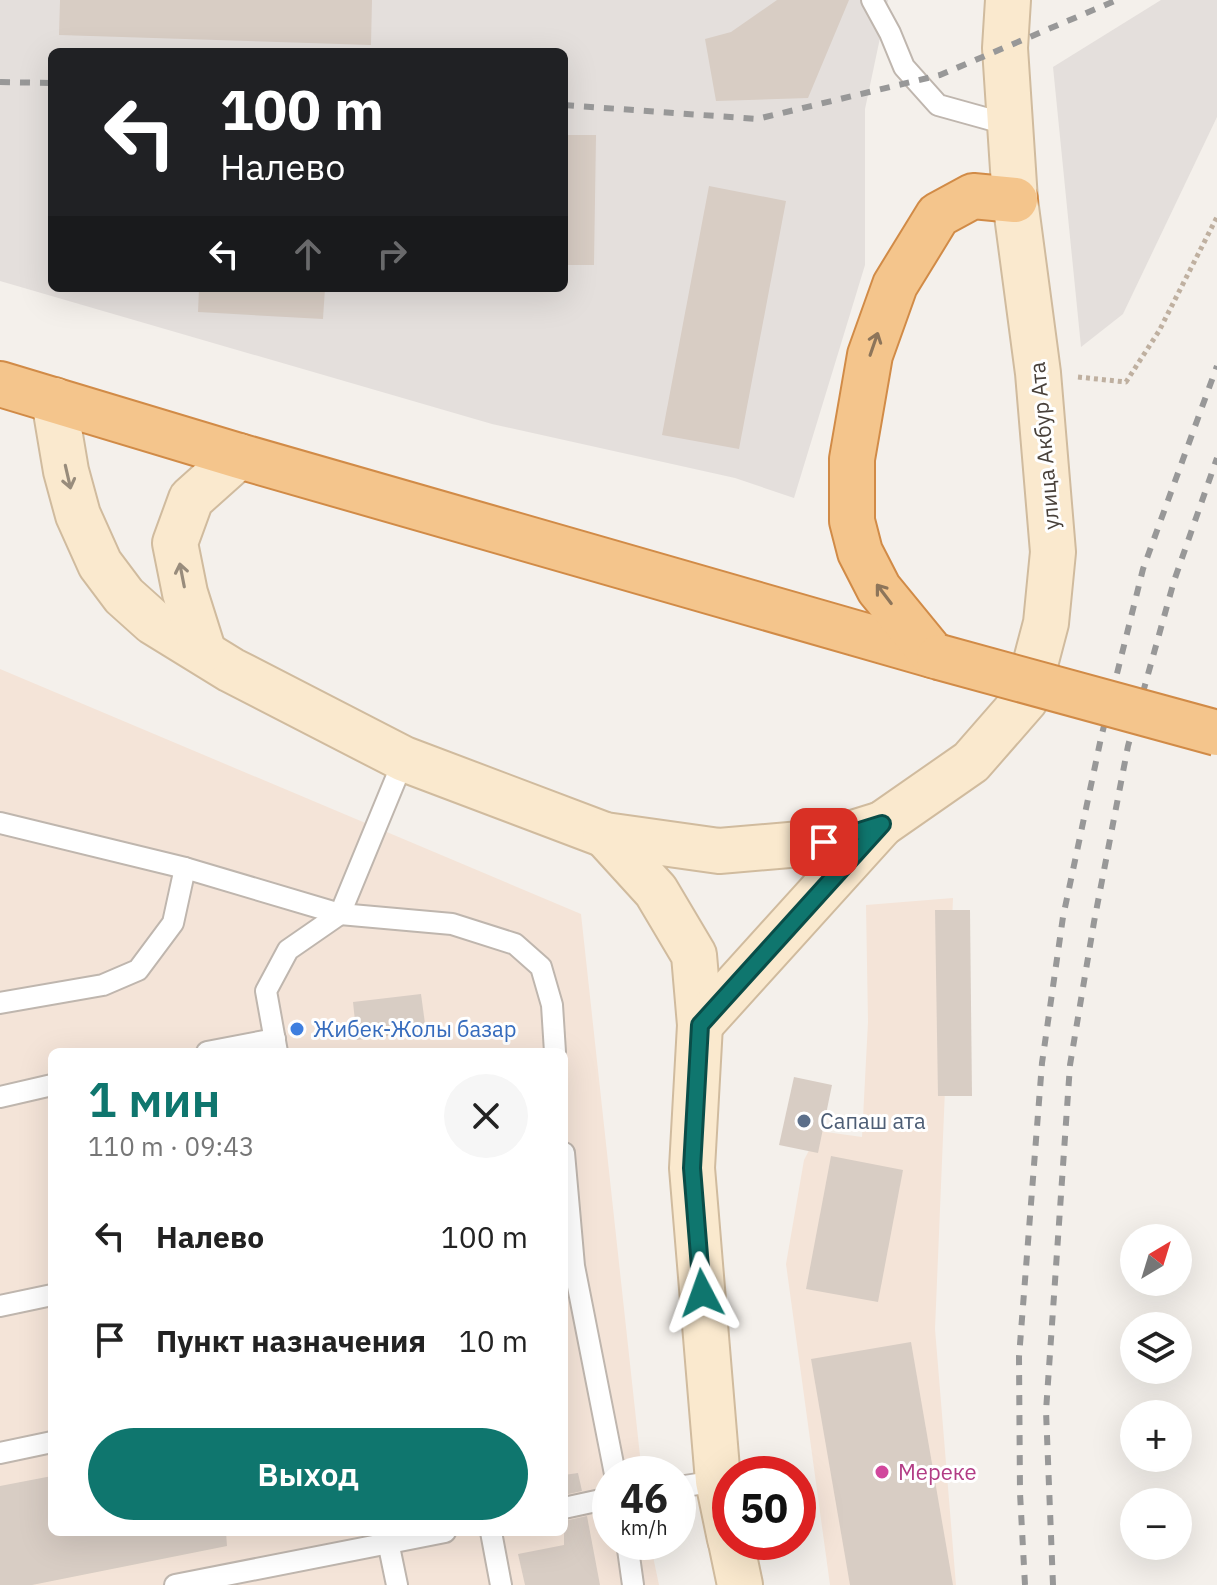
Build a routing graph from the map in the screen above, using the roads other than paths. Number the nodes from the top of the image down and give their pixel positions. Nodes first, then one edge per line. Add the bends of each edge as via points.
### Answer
1 (872, 0) edge
2 (1008, 0) edge
3 (1010, 125) junction
4 (1015, 200) junction
5 (0, 384) edge
6 (54, 400) junction
7 (239, 456) junction
8 (203, 650) junction
9 (936, 656) junction
10 (1217, 733) edge
11 (404, 759) junction
12 (0, 823) edge
13 (882, 824) junction
14 (605, 835) junction
15 (185, 868) junction
16 (340, 914) junction
17 (0, 1003) edge
18 (700, 1025) junction
19 (276, 1046) edge
20 (253, 1048) edge
21 (555, 1048) edge
22 (48, 1086) edge
23 (0, 1097) edge
24 (568, 1198) edge
25 (48, 1296) edge
26 (0, 1306) edge
27 (48, 1443) edge
28 (0, 1453) edge
29 (611, 1456) edge
30 (698, 1484) edge
31 (592, 1502) edge
32 (568, 1507) edge
33 (712, 1509) edge
34 (492, 1536) edge
35 (387, 1538) edge
36 (630, 1560) edge
37 (734, 1560) edge
38 (249, 1578) edge
39 (175, 1585) edge
40 (397, 1585) edge
41 (501, 1585) edge
42 (633, 1585) edge
43 (740, 1585) edge

1 - 3 lane via 904,67 938,105
2 - 3 main road, улица Акбур Ата
3 - 4 main road, улица Акбур Ата
9 -> 4 highway via 874,581 852,521 852,459 870,355 895,285 938,215 973,196
4 - 13 main road, улица Акбур Ата via 1038,373 1053,552 1046,623 1026,699 971,762
5 - 6 highway
6 - 7 highway
6 -> 8 main road via 78,515 100,564 153,622
8 -> 7 main road via 175,543 191,499
7 - 9 highway
8 - 11 main road via 231,670
9 - 10 highway, bridge
11 - 14 main road
11 - 16 lane
12 - 15 lane
13 - 14 main road via 824,842 719,851
13 - 18 main road
14 - 18 main road via 656,891 694,955
15 - 16 lane
15 - 17 lane via 173,923 138,970 103,985
16 - 19 lane via 288,950 266,991
16 - 21 lane via 452,924 515,944 541,967 552,1005
18 - 30 main road via 692,1168
19 - 20 lane
22 - 23 lane
24 - 29 lane via 574,1266
25 - 26 lane
27 - 28 lane
30 - 33 main road
31 - 32 lane
34 - 41 lane
35 - 38 lane
35 - 40 lane
36 - 42 lane
37 - 43 main road
38 - 39 lane

